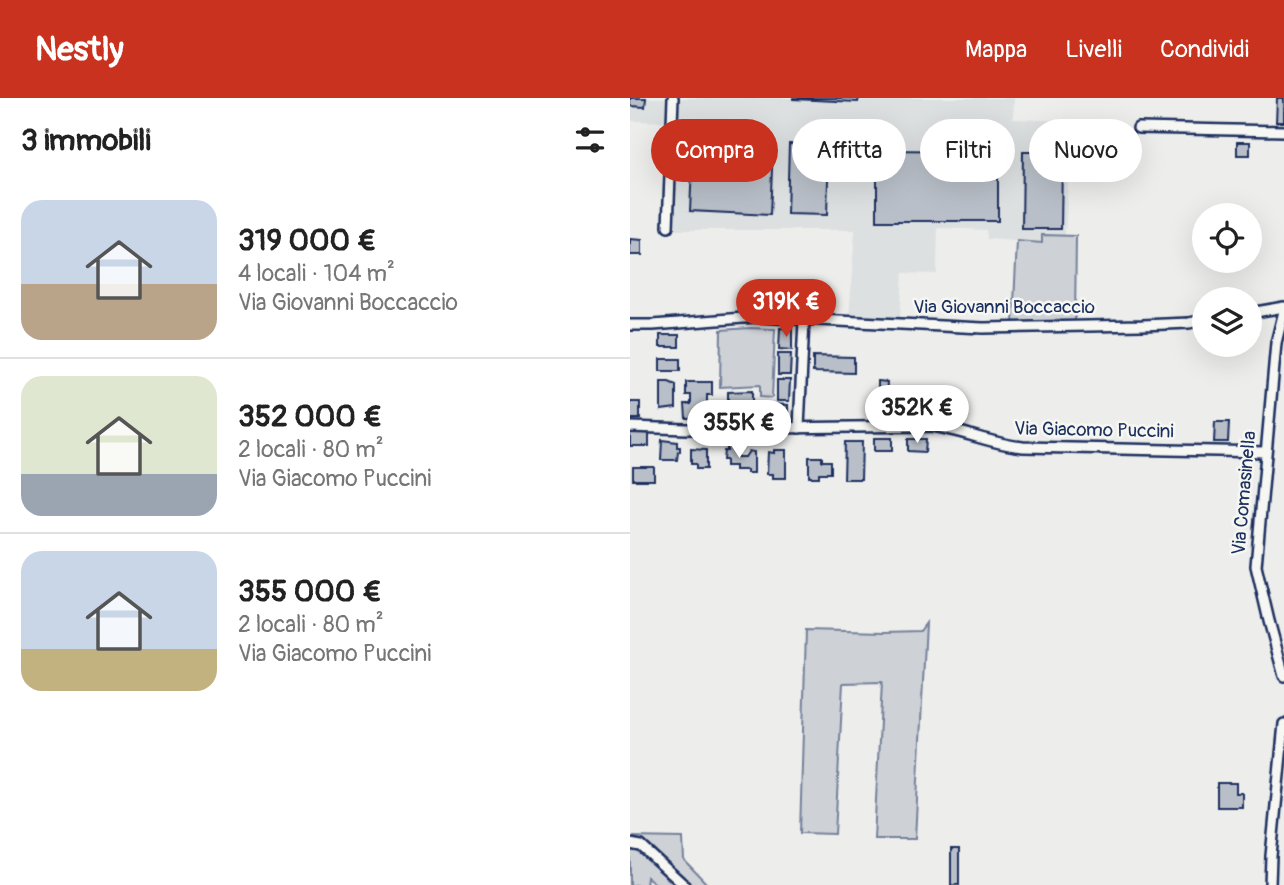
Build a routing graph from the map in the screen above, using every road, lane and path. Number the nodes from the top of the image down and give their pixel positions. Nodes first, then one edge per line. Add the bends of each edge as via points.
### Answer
1 (673, 98) edge
2 (1142, 128) edge
3 (1284, 131) edge
4 (668, 227) dead end
5 (1284, 309) edge
6 (1262, 312) edge
7 (804, 320) junction
8 (1192, 322) edge
9 (630, 325) edge
10 (630, 427) edge
11 (799, 428) junction
12 (1265, 452) junction
13 (1284, 676) edge
14 (1284, 724) edge
15 (630, 844) edge
16 (684, 885) edge
17 (1270, 885) edge

1 - 4 street
2 - 3 street
5 - 6 street
5 - 12 street, Via Comasinella
7 - 8 street, Via Giovanni Boccaccio via 983,328
7 - 9 street, Via Giovanni Boccaccio via 744,317
7 - 11 street
10 - 11 street, Via Giacomo Puccini
11 - 12 street, Via Giacomo Puccini via 930,426 1023,447
12 - 13 street, Via Comasinella via 1256,566
14 - 17 street
15 - 16 street via 641,846

